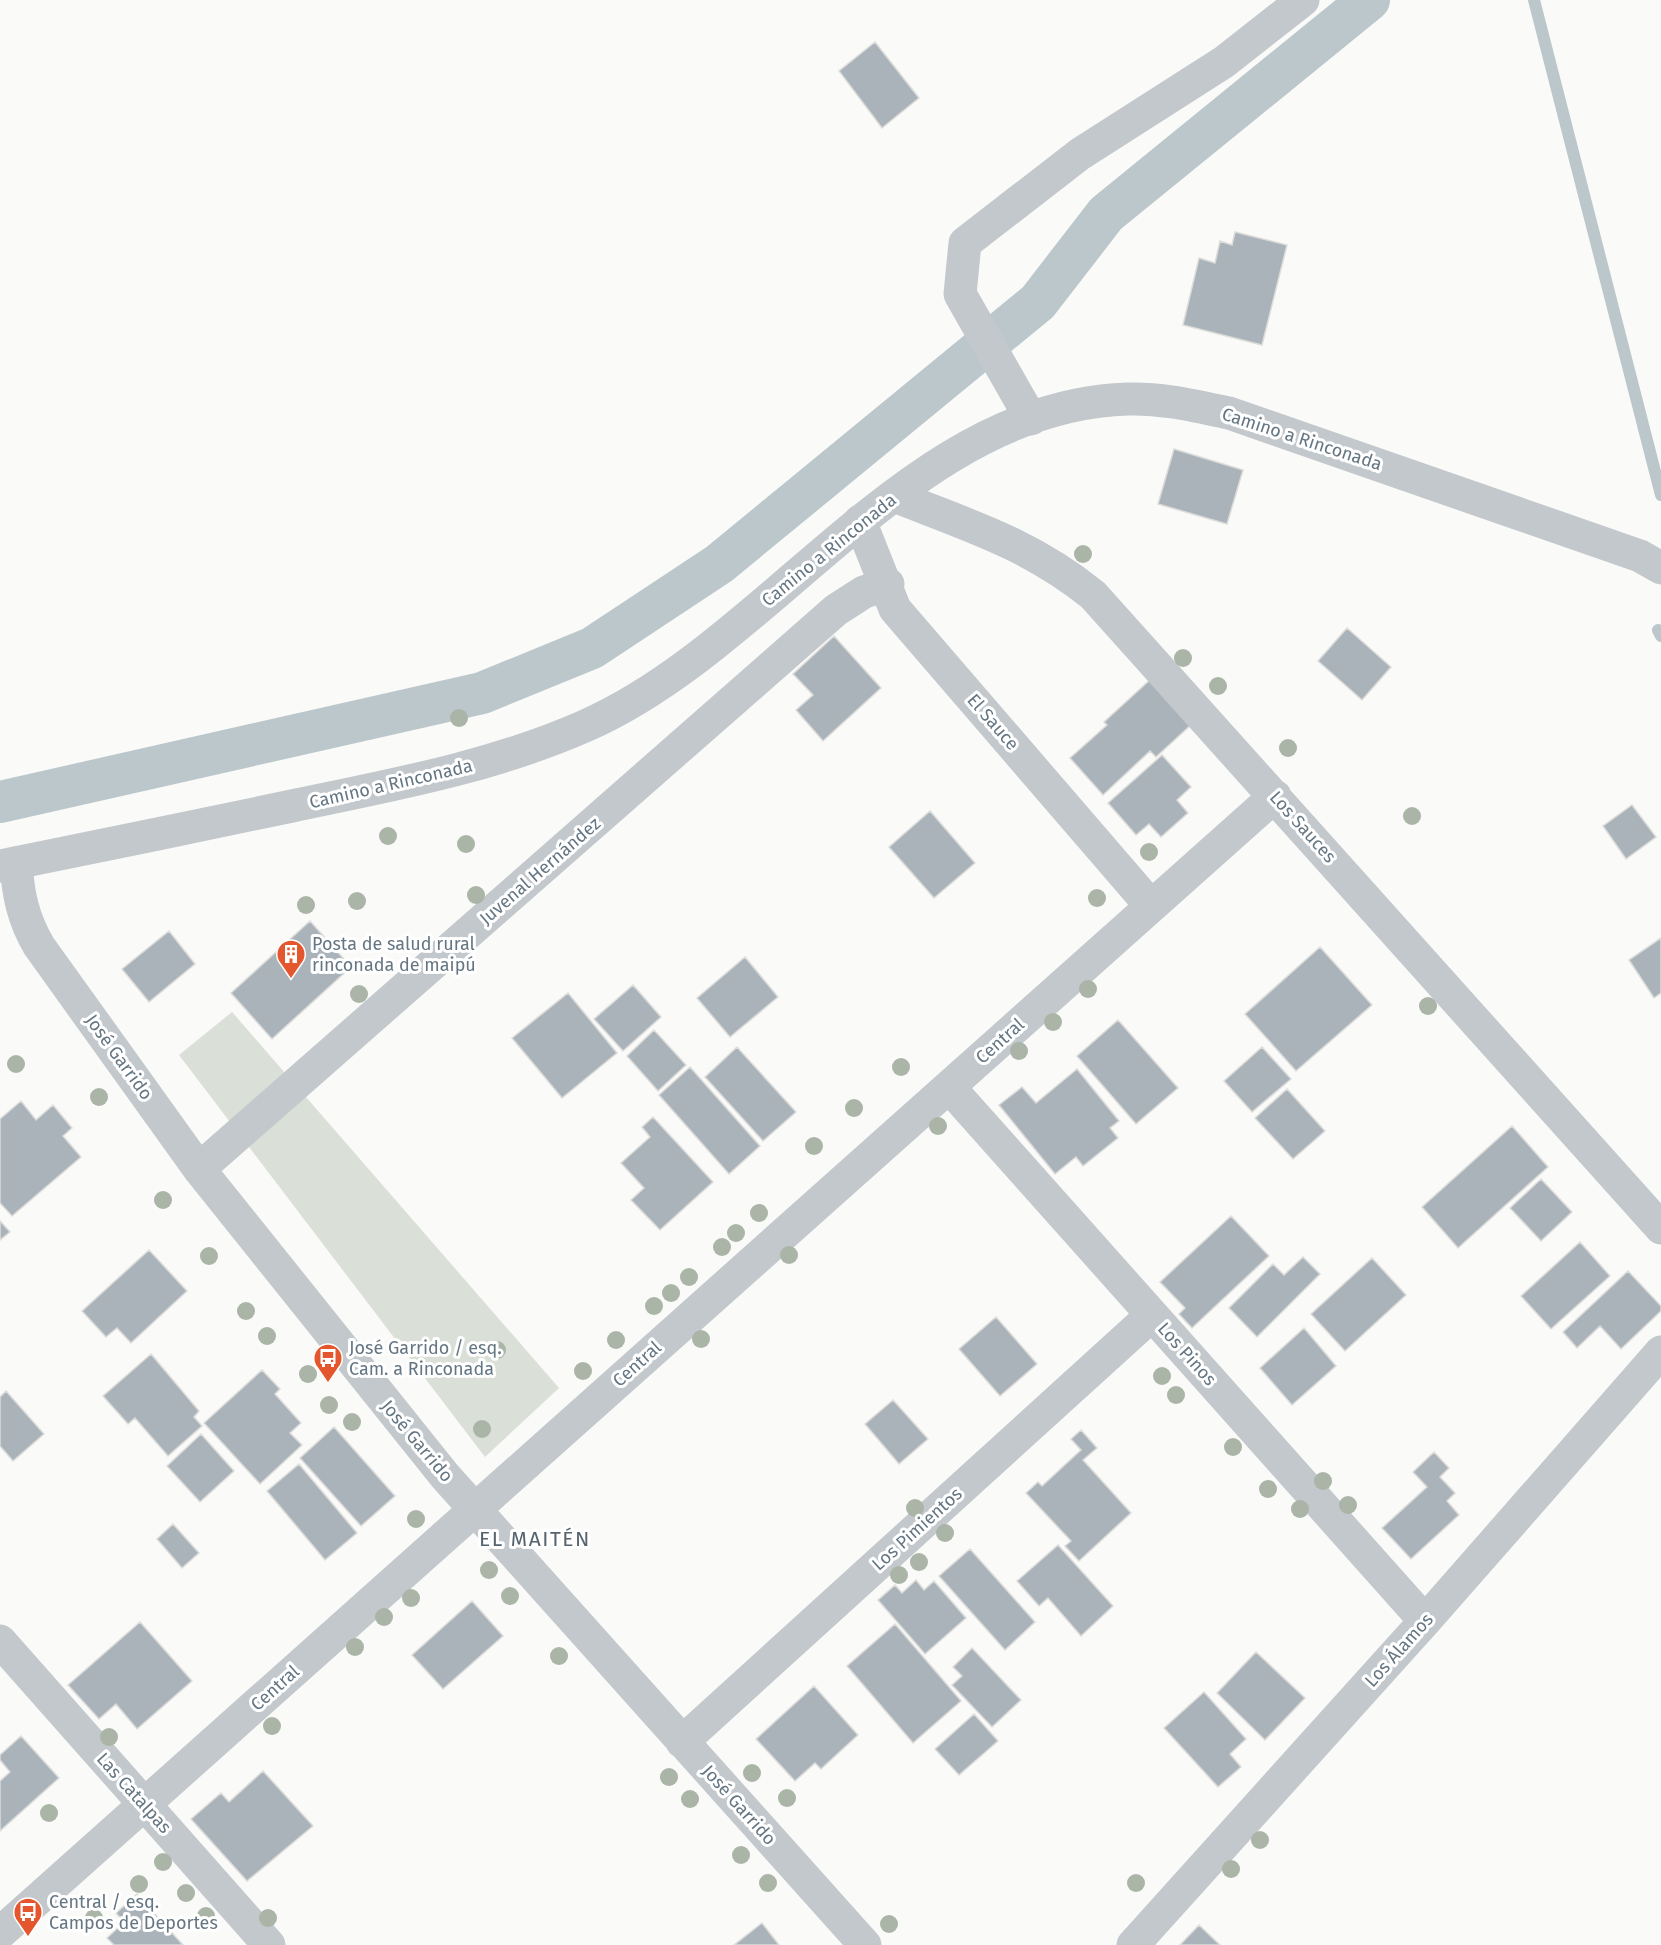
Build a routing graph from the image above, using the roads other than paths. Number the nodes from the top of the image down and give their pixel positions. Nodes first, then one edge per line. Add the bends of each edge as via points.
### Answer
1 (1303, 0) edge
2 (1031, 419) junction
3 (894, 496) junction
4 (860, 521) junction
5 (1661, 568) edge
6 (888, 584) junction
7 (1275, 796) junction
8 (8, 865) edge
9 (1151, 906) junction
10 (949, 1087) junction
11 (199, 1169) junction
12 (1661, 1228) edge
13 (1152, 1315) junction
14 (1661, 1352) edge
15 (474, 1508) junction
16 (1425, 1621) junction
17 (0, 1641) edge
18 (682, 1742) junction
19 (144, 1804) junction
20 (0, 1933) edge
21 (269, 1945) edge
22 (865, 1945) edge
23 (1133, 1945) edge

1 - 2 street via 1224,62 1080,154 965,243 960,294
2 - 3 street, Camino a Rinconada via 964,451
2 - 5 street, Camino a Rinconada via 1096,402 1127,399 1159,400 1229,413 1640,556
3 - 4 street, Camino a Rinconada
3 - 7 street, Los Sauces via 1028,550 1063,571 1119,622
4 - 6 street, El Sauce
4 - 8 street, Camino a Rinconada via 687,666 609,714 532,748 401,783
6 - 9 street, El Sauce via 896,609
6 - 11 street, Juvenal Hernández via 864,592 836,610
7 - 9 street, Central
7 - 12 street, Los Sauces
8 - 11 street, José Garrido via 24,918 39,946
9 - 10 street, Central
10 - 13 street, Los Pinos
10 - 15 street, Central
11 - 15 street, José Garrido via 363,1376
13 - 16 street, Los Pinos
13 - 18 street, Los Pimientos
14 - 16 street, Los Álamos
15 - 18 street, José Garrido
15 - 19 street, Central
16 - 23 street, Los Álamos
17 - 19 street, Las Catalpas
18 - 22 street, José Garrido
19 - 20 street, Central
19 - 21 street, Las Catalpas

